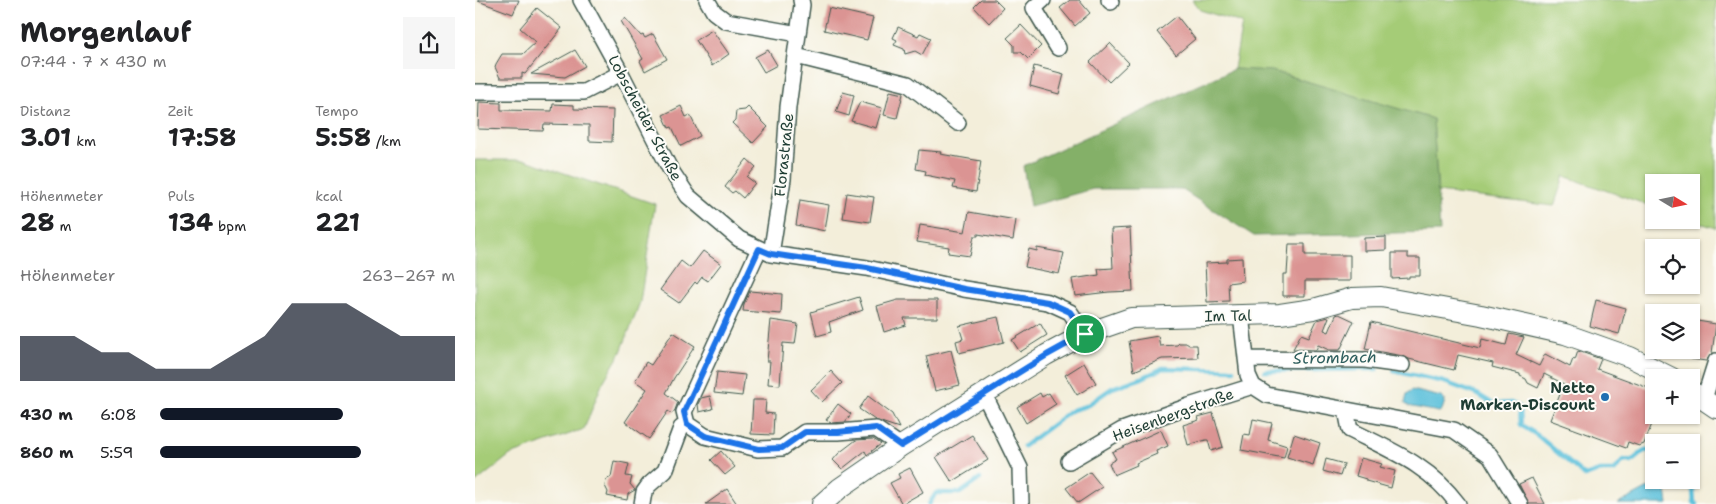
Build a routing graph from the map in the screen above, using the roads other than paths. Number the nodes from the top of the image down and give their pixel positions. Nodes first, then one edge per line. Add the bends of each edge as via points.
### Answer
1 (581, 0) edge
2 (707, 0) edge
3 (801, 0) edge
4 (1034, 3) edge
5 (798, 34) junction
6 (1058, 48) dead end
7 (795, 56) junction
8 (621, 73) junction
9 (475, 92) edge
10 (958, 123) dead end
11 (765, 252) junction
12 (1241, 315) junction
13 (1085, 334) junction
14 (1246, 359) junction
15 (1716, 361) edge
16 (1401, 365) dead end
17 (1654, 369) edge
18 (1253, 386) junction
19 (984, 394) junction
20 (1704, 399) edge
21 (1346, 410) junction
22 (687, 424) junction
23 (901, 446) junction
24 (1069, 461) dead end
25 (642, 504) edge
26 (822, 504) edge
27 (1021, 504) edge
28 (1458, 504) edge
29 (1520, 504) edge

1 - 8 street, Lobscheider Straße
2 - 5 street via 714,12 726,21
3 - 5 street, Florastraße
4 - 6 street
5 - 7 street, Florastraße
7 - 10 street via 909,84
7 - 11 street, Florastraße via 783,179
8 - 9 street via 583,92
8 - 11 street, Lobscheider Straße via 670,169 689,196 739,239
11 - 13 street, Lobscheider Straße via 1048,302 1070,312
11 - 22 street, Florastraße via 684,412
12 - 13 main road, Im Tal via 1131,318
12 - 14 street, Heisenbergstraße
12 - 17 main road, Im Tal via 1313,310 1352,298 1381,297 1565,334
13 - 19 main road, Im Tal
14 - 16 street via 1365,360
14 - 18 street, Heisenbergstraße
15 - 20 street
18 - 21 street, Heisenbergstraße via 1267,395
18 - 24 street, Heisenbergstraße via 1122,430
19 - 23 main road, Im Tal
19 - 27 street via 1020,468
21 - 28 street via 1350,430 1415,462 1445,487
21 - 29 street, Heisenbergstraße via 1454,430 1490,455
22 - 23 street via 705,436 759,449 782,448 805,432 876,428
22 - 25 street via 681,428 665,471 644,492
23 - 26 main road, Im Tal

